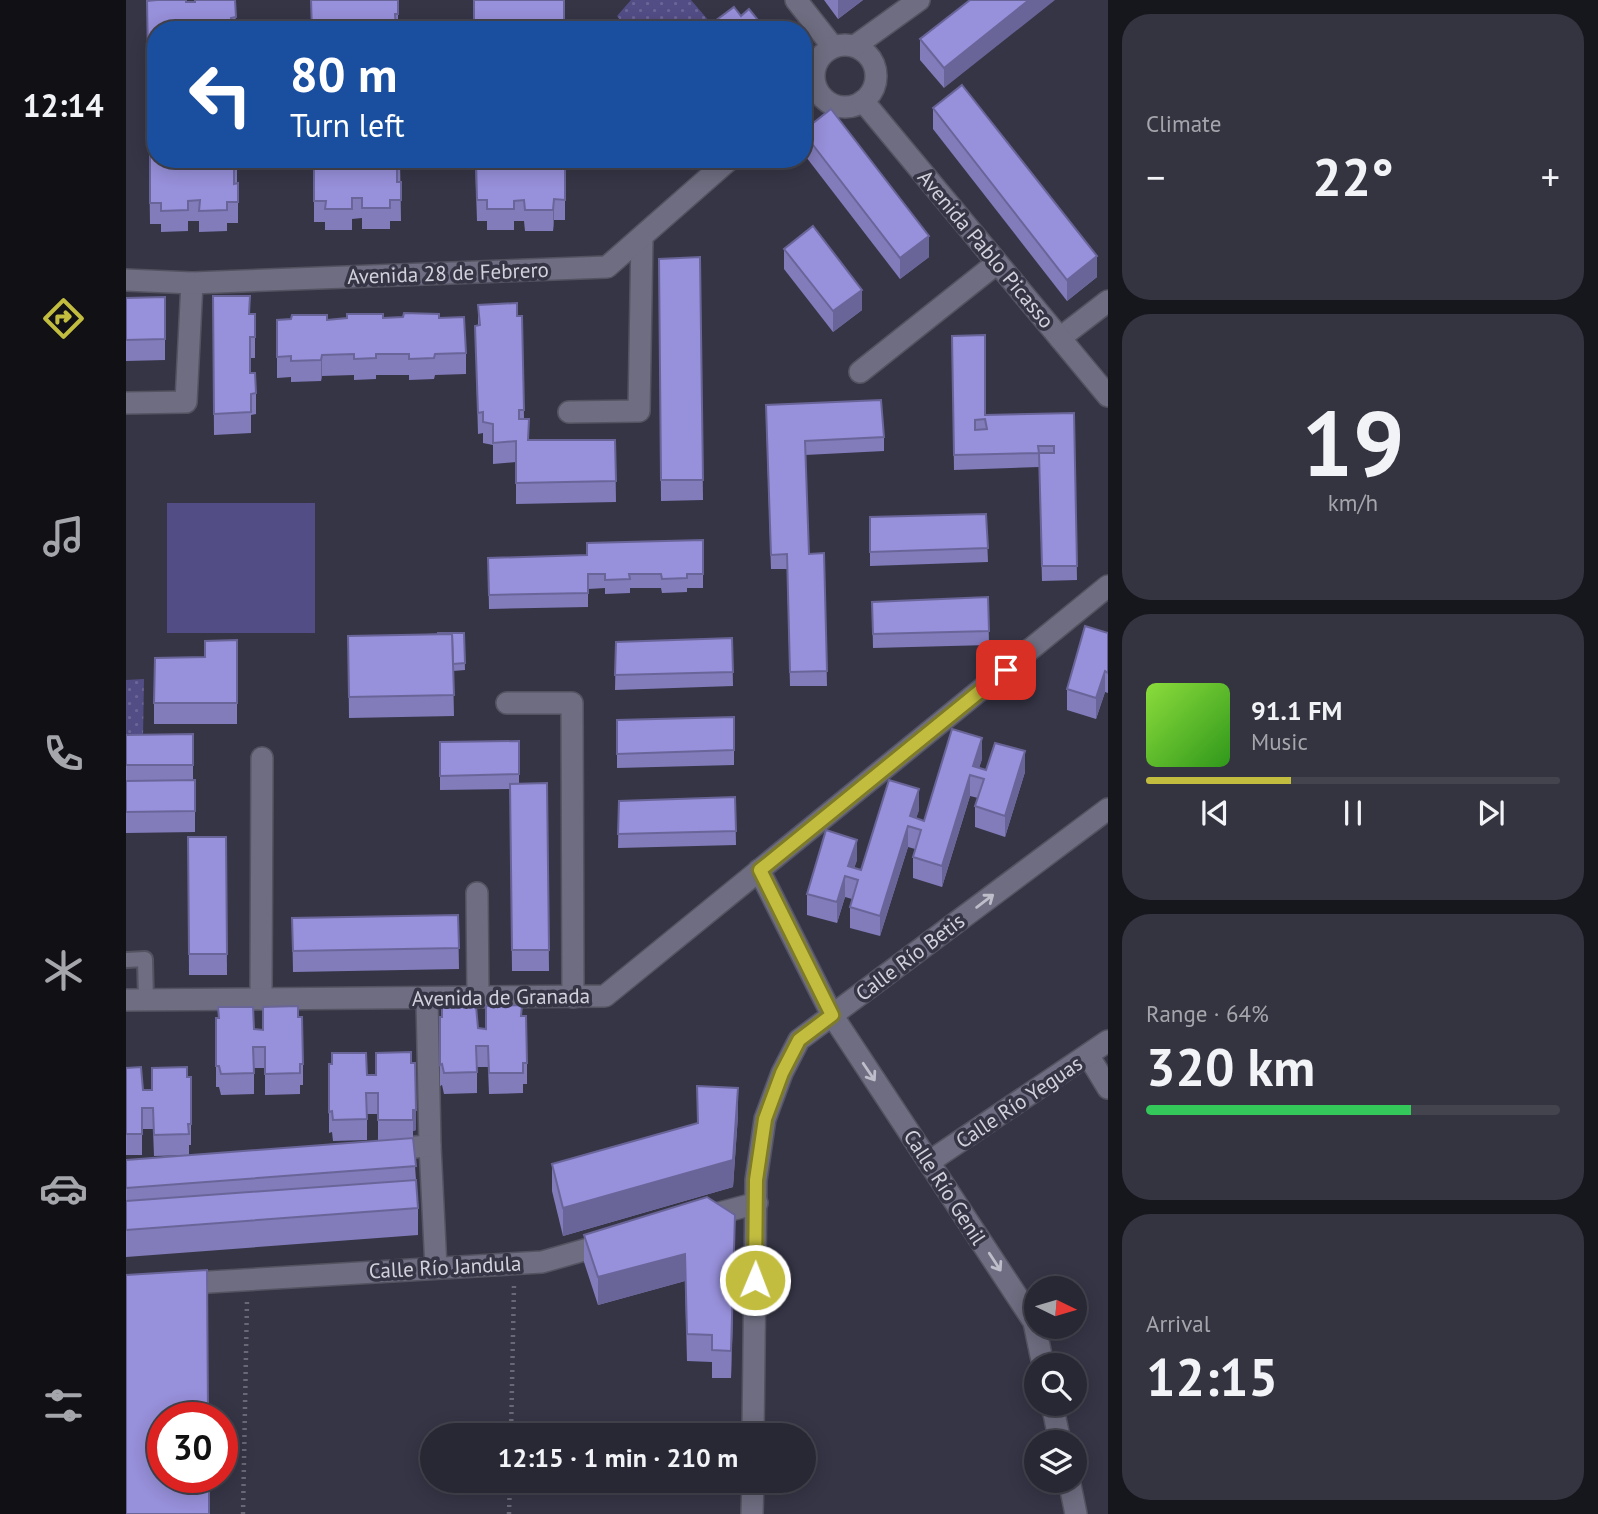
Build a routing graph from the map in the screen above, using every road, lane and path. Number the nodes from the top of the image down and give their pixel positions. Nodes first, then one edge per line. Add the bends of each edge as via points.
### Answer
1 (796, 0) edge
2 (919, 0) edge
3 (838, 42) junction
4 (812, 78) edge
5 (812, 92) edge
6 (863, 101) junction
7 (720, 168) edge
8 (642, 237) junction
9 (998, 263) junction
10 (126, 280) edge
11 (192, 283) junction
12 (1108, 301) edge
13 (1060, 338) junction
14 (860, 372) dead end
15 (1108, 396) edge
16 (126, 403) edge
17 (569, 412) dead end
18 (1108, 586) edge
19 (507, 702) dead end
20 (262, 758) dead end
21 (1108, 809) edge
22 (760, 870) junction
23 (477, 893) dead end
24 (126, 960) edge
25 (478, 997) junction
26 (573, 997) junction
27 (427, 998) junction
28 (261, 999) junction
29 (136, 1000) edge
30 (832, 1015) junction
31 (1108, 1041) edge
32 (1088, 1055) junction
33 (1108, 1088) edge
34 (430, 1146) junction
35 (361, 1151) edge
36 (929, 1162) junction
37 (757, 1203) junction
38 (676, 1225) edge
39 (623, 1240) edge
40 (515, 1263) junction
41 (436, 1268) junction
42 (247, 1280) junction
43 (126, 1287) edge
44 (1041, 1353) edge
45 (511, 1423) edge
46 (753, 1423) edge
47 (510, 1493) edge
48 (752, 1493) edge
49 (1072, 1493) edge
50 (243, 1514) edge
51 (509, 1514) edge
52 (752, 1514) edge
53 (1076, 1514) edge

1 - 3 street
2 - 3 street
3 - 4 street via 819,59
3 - 6 street via 863,51 875,67 875,86
5 - 6 street via 835,106 855,106
6 - 9 street, Avenida Pablo Picasso
7 - 8 street, Avenida 28 de Febrero
8 - 11 street, Avenida 28 de Febrero via 607,267
8 - 17 street via 639,411
9 - 13 street, Avenida Pablo Picasso
9 - 14 street
10 - 11 street, Avenida 28 de Febrero
11 - 16 street via 186,402
12 - 13 street
13 - 15 street, Avenida Pablo Picasso
18 - 22 street, Avenida de Granada
19 - 26 street via 572,704
20 - 28 street
30 -> 21 street, Calle Río Betis
22 - 26 street, Avenida de Granada via 605,996
22 - 30 street, Calle Río Genil
23 - 25 street
24 - 29 lane via 145,959
25 - 26 street, Avenida de Granada
25 - 27 street, Avenida de Granada
27 - 28 street, Avenida de Granada
27 - 34 street
28 - 29 street, Avenida de Granada
30 -> 36 street, Calle Río Genil
30 - 37 street, Calle Río Betis via 799,1040 782,1073 765,1119
31 - 32 street, Calle Río Yeguas
32 - 33 street
32 - 36 street, Calle Río Yeguas
34 - 35 street
34 - 41 street
36 -> 44 street, Calle Río Genil via 1034,1322
37 - 38 street
37 - 46 street, Calle Río Betis
39 - 40 street, Calle Río Jandula via 542,1262
40 - 41 street, Calle Río Jandula
40 - 45 path
41 - 42 street, Calle Río Jandula
42 - 43 street, Calle Río Jandula
42 - 50 path
47 - 51 path
48 - 52 street
49 - 53 street

